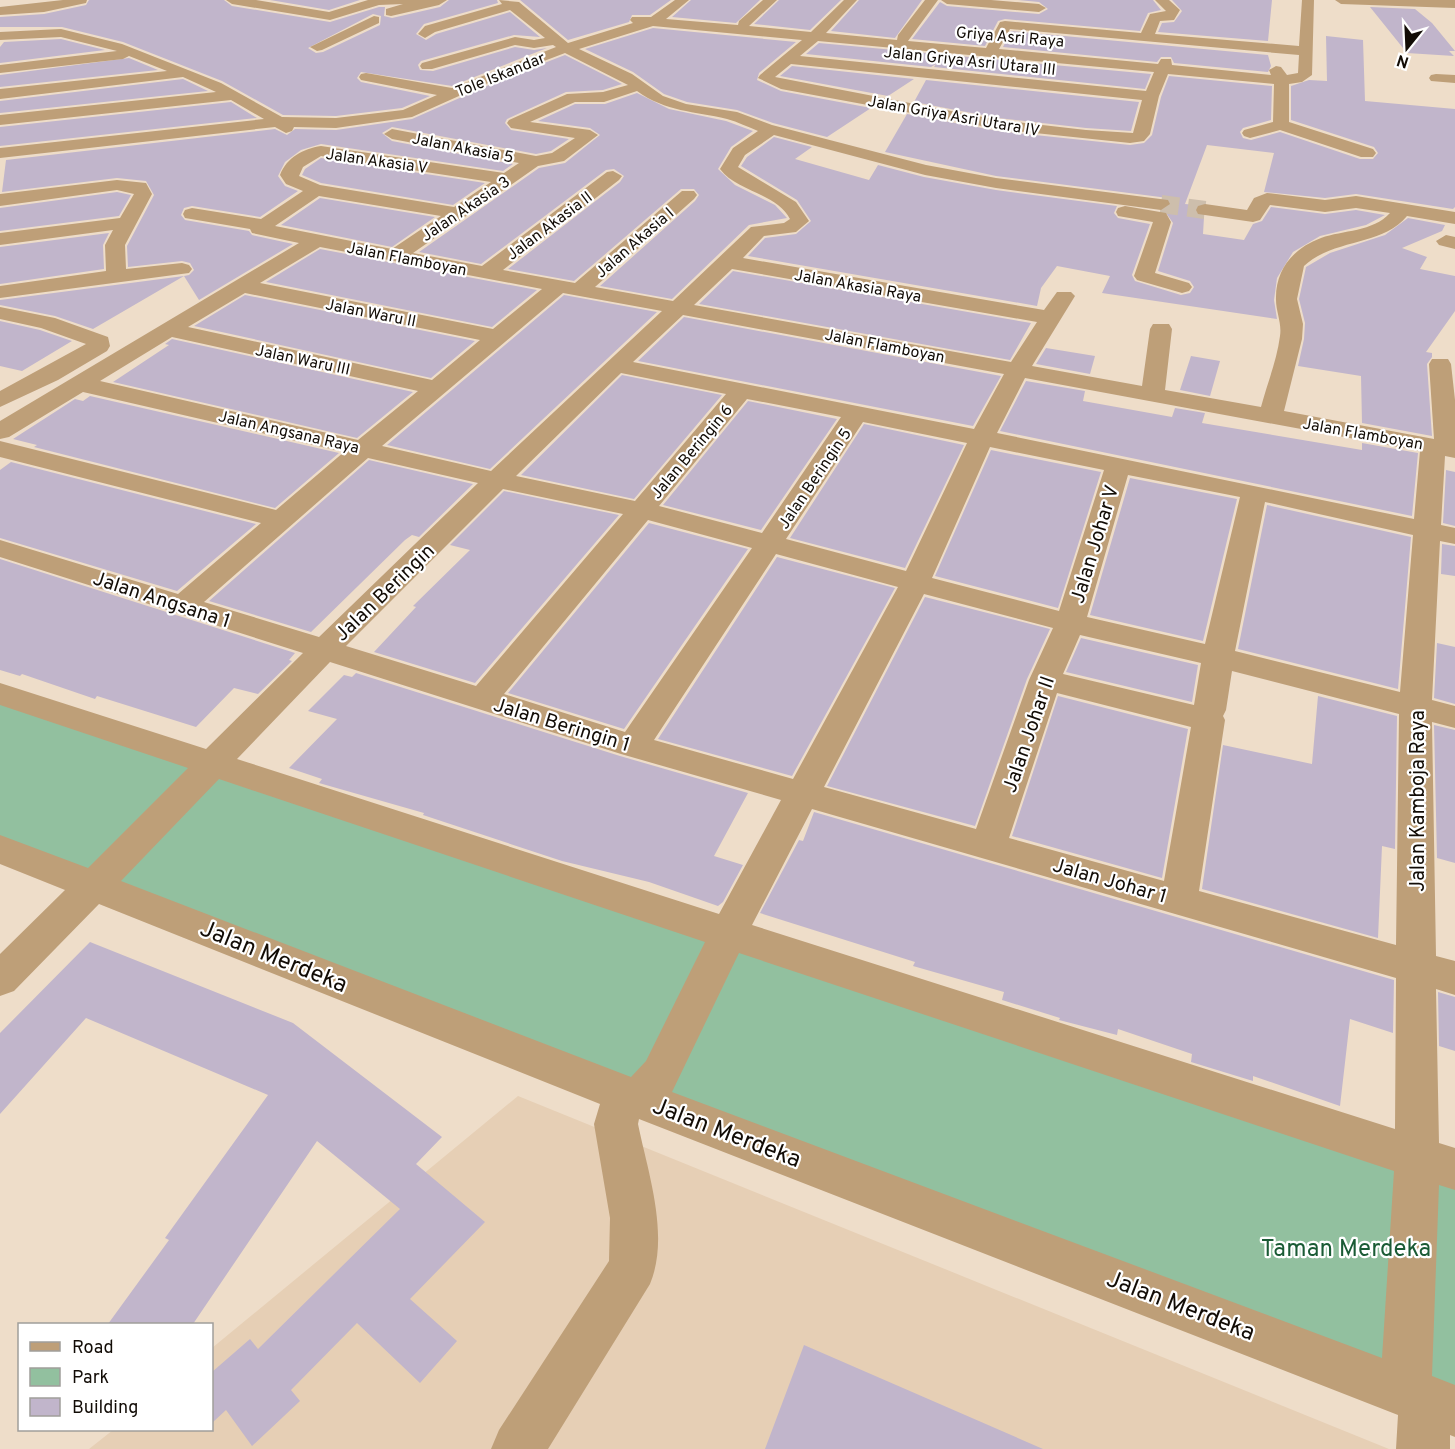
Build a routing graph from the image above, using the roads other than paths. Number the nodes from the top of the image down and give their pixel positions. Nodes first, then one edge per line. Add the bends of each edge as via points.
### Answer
1 (81, 0) edge
2 (232, 0) edge
3 (410, 0) edge
4 (441, 0) edge
5 (663, 0) edge
6 (683, 0) edge
7 (771, 0) edge
8 (851, 0) edge
9 (932, 0) edge
10 (947, 0) edge
11 (1161, 0) edge
12 (319, 3) dead end
13 (510, 3) edge
14 (1017, 3) edge
15 (1332, 4) edge
16 (1455, 4) edge
17 (424, 5) junction
18 (1304, 5) edge
19 (1050, 9) dead end
20 (297, 10) junction
21 (353, 10) junction
22 (0, 11) edge
23 (388, 13) junction
24 (487, 13) junction
25 (644, 21) junction
26 (744, 24) junction
27 (1005, 25) junction
28 (586, 26) dead end
29 (603, 28) junction
30 (425, 34) dead end
31 (818, 34) junction
32 (0, 36) edge
33 (903, 38) junction
34 (1146, 38) junction
35 (561, 44) junction
36 (1283, 44) junction
37 (317, 47) dead end
38 (992, 49) junction
39 (1305, 51) junction
40 (134, 54) junction
41 (786, 59) junction
42 (426, 66) dead end
43 (1165, 66) junction
44 (871, 67) junction
45 (0, 69) edge
46 (183, 74) junction
47 (1279, 75) junction
48 (366, 77) dead end
49 (964, 77) junction
50 (1436, 78) dead end
51 (1455, 79) edge
52 (639, 86) junction
53 (453, 93) junction
54 (0, 94) edge
55 (231, 95) junction
56 (845, 95) junction
57 (1151, 96) junction
58 (947, 104) junction
59 (0, 120) edge
60 (1281, 125) junction
61 (284, 126) junction
62 (771, 130) junction
63 (1250, 132) dead end
64 (392, 134) dead end
65 (69, 150) junction
66 (0, 153) edge
67 (1367, 153) dead end
68 (534, 162) junction
69 (0, 163) edge
70 (613, 176) dead end
71 (507, 179) junction
72 (316, 190) junction
73 (688, 195) dead end
74 (1221, 197) tunnel mouth
75 (1118, 198) junction
76 (0, 200) edge
77 (1261, 202) junction
78 (1161, 204) tunnel mouth
79 (1404, 208) junction
80 (1204, 210) tunnel mouth
81 (456, 213) junction
82 (192, 214) dead end
83 (1455, 218) edge
84 (126, 223) junction
85 (264, 225) junction
86 (0, 239) edge
87 (315, 241) junction
88 (395, 256) junction
89 (728, 262) junction
90 (182, 269) dead end
91 (486, 273) junction
92 (116, 276) junction
93 (243, 286) junction
94 (1182, 287) dead end
95 (569, 288) junction
96 (0, 292) edge
97 (1064, 296) dead end
98 (679, 306) junction
99 (0, 313) edge
100 (1052, 318) junction
101 (1161, 328) dead end
102 (171, 330) junction
103 (499, 337) junction
104 (1440, 364) dead end
105 (619, 366) junction
106 (1018, 369) junction
107 (81, 384) junction
108 (436, 388) junction
109 (741, 391) junction
110 (1153, 394) junction
111 (0, 400) edge
112 (857, 412) junction
113 (1271, 416) junction
114 (0, 432) edge
115 (982, 438) junction
116 (364, 448) junction
117 (1445, 448) edge
118 (0, 449) edge
119 (1118, 465) junction
120 (498, 480) junction
121 (1254, 492) junction
122 (641, 510) junction
123 (282, 520) junction
124 (1426, 530) junction
125 (1455, 536) edge
126 (770, 543) junction
127 (0, 548) edge
128 (916, 581) junction
129 (183, 605) junction
130 (1070, 624) junction
131 (324, 650) junction
132 (1218, 657) junction
133 (1045, 680) junction
134 (0, 694) edge
135 (483, 699) junction
136 (1415, 708) junction
137 (1210, 710) dead end
138 (1455, 717) edge
139 (633, 746) junction
140 (214, 764) junction
141 (802, 793) junction
142 (989, 845) junction
143 (0, 849) edge
144 (96, 885) junction
145 (1179, 900) junction
146 (729, 932) junction
147 (1436, 973) edge
148 (0, 979) edge
149 (633, 1096) junction
150 (1436, 1163) edge
151 (1429, 1401) edge
152 (518, 1449) edge
153 (1423, 1449) edge

1 - 22 street
2 - 20 street
3 - 21 street via 378,0
4 - 17 street
5 - 25 street
6 - 25 street, Tole Iskandar
7 - 26 street
8 - 31 street
9 - 33 street
10 - 14 street
11 - 34 street via 1173,10 1169,17 1149,17
12 - 20 street
13 - 24 street
13 - 35 street
14 - 19 street
14 - 27 street
15 - 16 street
15 - 18 street
17 - 23 street
17 - 24 street
18 - 39 street
20 - 21 street via 330,16
21 - 23 street
23 - 37 street
24 - 30 street via 430,29
25 - 26 street, Griya Asri Raya
25 - 29 street, Tole Iskandar
25 - 31 street, Griya Asri Raya
26 - 31 street, Griya Asri Raya
27 - 34 street
27 - 38 street
28 - 29 street
29 - 35 street, Tole Iskandar
31 - 33 street, Griya Asri Raya
31 - 38 street, Griya Asri Raya
31 - 41 street
32 - 40 street via 67,34
33 - 38 street, Griya Asri Raya
34 - 36 street
35 - 42 street via 515,41
35 - 52 street
35 - 53 street, Tole Iskandar
36 - 39 street
36 - 47 street
38 - 43 street, Griya Asri Raya
39 - 47 street via 1305,75 1297,79
40 - 45 street
40 - 46 street
41 - 44 street, Jalan Griya Asri Utara III
41 - 56 street, Jalan Griya Asri Utara IV via 765,78
43 - 47 street, Griya Asri Raya
43 - 57 street
44 - 49 street, Jalan Griya Asri Utara III
44 - 56 street
46 - 54 street
46 - 55 street
47 - 60 street
48 - 53 street
49 - 57 street, Jalan Griya Asri Utara III via 1056,92
49 - 58 street
50 - 51 street
52 - 62 street via 672,105 731,115
52 - 68 street via 604,97 572,97 515,123 590,135 558,158
53 - 61 street, Tole Iskandar via 406,114
55 - 59 street
55 - 61 street via 264,110
56 - 58 street, Jalan Griya Asri Utara IV
57 - 58 street, Jalan Griya Asri Utara IV via 1138,137 1041,125
60 - 63 street
60 - 67 street
61 - 65 street, Tole Iskandar
62 - 75 street via 925,170
62 - 89 street via 737,153 729,169 785,203 800,221 789,228 758,231
64 - 68 street, Jalan Akasia 5
65 - 66 street, Tole Iskandar
65 - 69 street, Tole Iskandar
68 - 71 street, Jalan Akasia 3
70 - 91 street, Jalan Akasia II
71 - 72 street, Jalan Akasia V via 321,151 311,153 290,169 289,175
71 - 81 street, Jalan Akasia 3
72 - 81 street
72 - 85 street
73 - 95 street, Jalan Akasia I
74 - 77 street
75 - 78 street
75 - 94 street via 1115,209 1159,218 1162,222 1144,276
76 - 84 street via 117,185 140,187 143,194
77 - 79 street via 1273,199 1325,206 1347,201
77 - 80 street via 1253,216
79 - 83 street
79 - 113 street via 1392,222 1365,234 1328,242 1293,264 1286,299 1291,339
81 - 88 street, Jalan Akasia 3
82 - 85 street
84 - 86 street
84 - 92 street via 115,245
85 - 87 street, Jalan Flamboyan via 260,230
87 - 88 street, Jalan Flamboyan
87 - 93 street
88 - 91 street, Jalan Flamboyan
89 - 98 street
89 - 100 street, Jalan Akasia Raya
90 - 92 street
91 - 95 street, Jalan Flamboyan
92 - 96 street
93 - 102 street
93 - 103 street, Jalan Waru II
95 - 98 street, Jalan Flamboyan
95 - 103 street, Jalan Akasia I
97 - 100 street
98 - 105 street, Jalan Beringin
98 - 106 street, Jalan Flamboyan
99 - 111 street via 47,323 100,342 50,375
100 - 106 street
101 - 110 street
102 - 107 street
102 - 108 street, Jalan Waru III
103 - 108 street, Jalan Akasia I
104 - 117 street, Jalan Kamboja Raya
105 - 109 street
105 - 120 street, Jalan Beringin
106 - 110 street, Jalan Flamboyan
106 - 115 street
107 - 114 street
107 - 116 street, Jalan Angsana Raya
108 - 116 street, Jalan Akasia I
109 - 112 street
109 - 122 street, Jalan Beringin 6
110 - 113 street, Jalan Flamboyan
112 - 115 street
112 - 126 street, Jalan Beringin 5
113 - 117 street, Jalan Flamboyan
115 - 119 street
115 - 128 street
116 - 120 street, Jalan Angsana Raya
116 - 123 street, Jalan Akasia I
117 - 124 street, Jalan Kamboja Raya
118 - 123 street
119 - 121 street
119 - 130 street, Jalan Johar V
120 - 122 street, Jalan Angsana Raya
120 - 131 street, Jalan Beringin
121 - 124 street
121 - 132 street
122 - 126 street, Jalan Angsana Raya
122 - 135 street, Jalan Beringin 6
123 - 129 street, Jalan Akasia I
124 - 125 street
124 - 136 street, Jalan Kamboja Raya
126 - 128 street, Jalan Angsana Raya
126 - 139 street, Jalan Beringin 5
127 - 129 street, Jalan Angsana 1
128 - 130 street, Jalan Angsana Raya
128 - 141 street
129 - 131 street, Jalan Angsana 1
130 - 132 street, Jalan Angsana Raya
130 - 133 street, Jalan Johar II
131 - 135 street, Jalan Beringin 1
131 - 140 street, Jalan Beringin
132 - 136 street, Jalan Angsana Raya
132 - 137 street
133 - 142 street, Jalan Johar II
133 - 145 street via 1209,720
134 - 140 street
135 - 139 street, Jalan Beringin 1
136 - 138 street, Jalan Angsana Raya
136 - 147 street, Jalan Kamboja Raya
139 - 141 street, Jalan Beringin 1
140 - 144 street, Jalan Beringin
140 - 146 street
141 - 142 street, Jalan Johar 1
141 - 146 street
142 - 145 street, Jalan Johar 1
143 - 144 street, Jalan Merdeka
144 - 148 street, Jalan Beringin
144 - 149 street, Jalan Merdeka
145 - 147 street, Jalan Johar 1
146 - 149 street via 661,1074
146 - 150 street
147 - 150 street, Jalan Kamboja Raya
149 - 151 street, Jalan Merdeka
149 - 152 street via 616,1124 633,1218 633,1267
150 - 151 street, Jalan Kamboja Raya
151 - 153 street, Jalan Kamboja Raya

